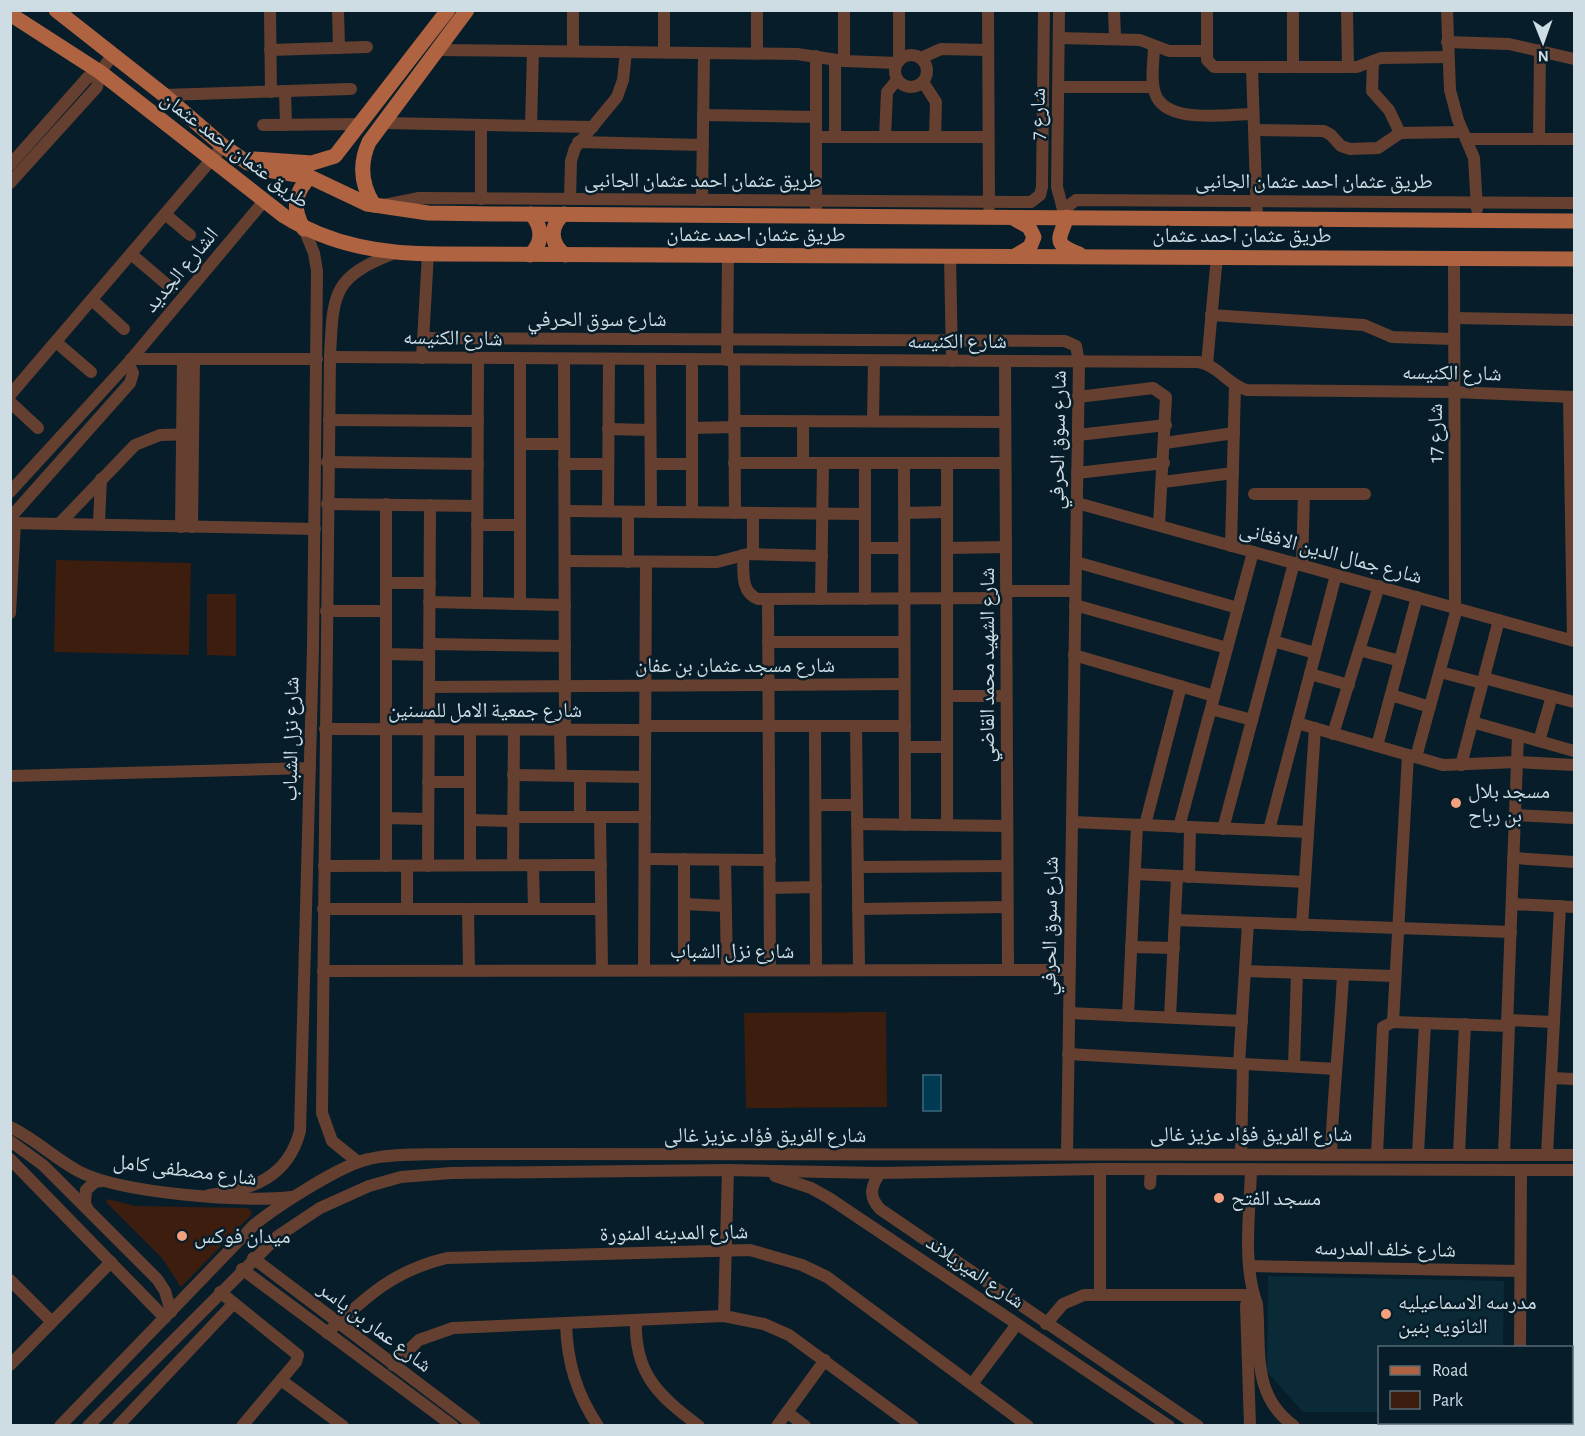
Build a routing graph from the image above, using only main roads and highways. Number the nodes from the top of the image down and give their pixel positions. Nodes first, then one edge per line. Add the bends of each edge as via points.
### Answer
1 (448, 10) edge
2 (467, 10) edge
3 (10, 14) edge
4 (66, 14) edge
5 (93, 68) junction
6 (240, 158) junction
7 (310, 177) junction
8 (377, 206) junction
9 (531, 214) junction
10 (564, 214) junction
11 (1066, 217) junction
12 (1012, 218) junction
13 (1575, 221) edge
14 (304, 228) junction
15 (530, 255) junction
16 (565, 255) junction
17 (1082, 255) junction
18 (1015, 256) junction
19 (1575, 259) edge

1 - 6 main road via 340,152 312,163
2 - 8 main road via 369,142 362,168 366,191
3 - 5 main road, طريق عثمان احمد عثمان
4 - 5 main road via 64,27 95,51
4 - 6 main road, طريق عثمان احمد عثمان
5 - 14 main road, طريق عثمان احمد عثمان
6 - 7 main road, طريق عثمان احمد عثمان via 267,170
7 - 8 main road, طريق عثمان احمد عثمان
7 - 14 main road via 296,201
8 - 9 main road, طريق عثمان احمد عثمان via 428,213
9 - 10 main road, طريق عثمان احمد عثمان
9 - 15 main road via 540,235
10 - 12 main road, طريق عثمان احمد عثمان
10 - 16 main road via 554,227 553,237
11 - 12 main road, طريق عثمان احمد عثمان
11 - 13 main road, طريق عثمان احمد عثمان
11 - 17 main road via 1059,240 1066,249
12 - 18 main road via 1029,227 1034,237 1030,247
14 - 15 main road, طريق عثمان احمد عثمان via 343,243 395,253
15 - 16 main road, طريق عثمان احمد عثمان
16 - 18 main road, طريق عثمان احمد عثمان
17 - 18 main road, طريق عثمان احمد عثمان
17 - 19 main road, طريق عثمان احمد عثمان

